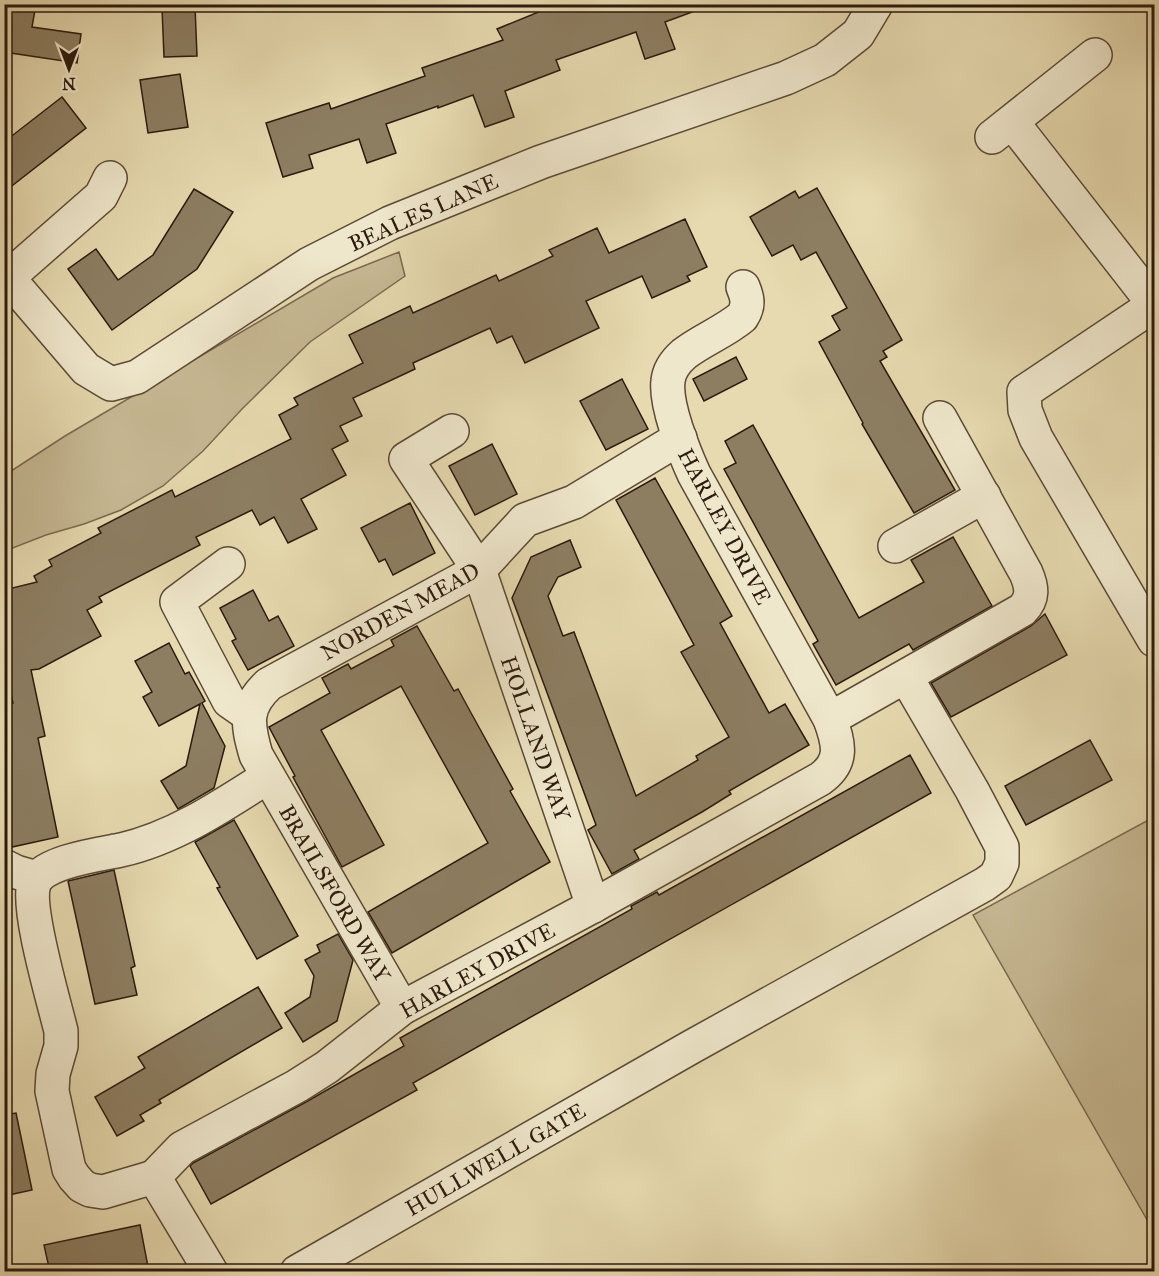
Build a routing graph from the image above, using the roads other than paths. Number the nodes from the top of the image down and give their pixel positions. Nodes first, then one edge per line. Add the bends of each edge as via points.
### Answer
1 (876, 4) edge
2 (1095, 55) dead end
3 (110, 178) dead end
4 (7, 280) edge
5 (742, 287) dead end
6 (1155, 304) edge
7 (940, 418) dead end
8 (452, 431) dead end
9 (680, 438) junction
10 (984, 496) junction
11 (895, 546) dead end
12 (228, 564) dead end
13 (479, 570) junction
14 (1155, 640) edge
15 (906, 677) junction
16 (249, 715) junction
17 (830, 719) junction
18 (267, 777) junction
19 (4, 866) edge
20 (36, 878) junction
21 (594, 906) junction
22 (402, 1008) junction
23 (154, 1177) junction
24 (211, 1272) edge
25 (297, 1272) edge

1 - 4 street, BEALES LANE via 858,34 825,60 786,78 541,162 390,223 309,264 137,377 111,384 86,369
2 - 6 street via 1002,129
3 - 4 street, BEALES LANE via 101,196
5 - 9 street, HARLEY DRIVE via 747,308 742,317 684,354 673,366 668,392
6 - 14 street via 1024,392 1025,410 1036,438
7 - 10 street
8 - 13 street, HOLLAND WAY via 406,459
9 - 13 street, NORDEN MEAD via 574,502 525,520
9 - 17 street, HARLEY DRIVE via 694,474
10 - 11 street
10 - 15 street via 1026,573 1032,594 1029,603
12 - 16 street via 177,602 229,701
13 - 16 street, NORDEN MEAD via 269,684
13 - 21 street, HOLLAND WAY
15 - 17 street
15 - 25 street, HULLWELL GATE via 1002,847 1002,863 996,876
16 - 18 street via 251,738
17 - 21 street, HARLEY DRIVE via 838,751 827,774
18 - 20 street via 161,838 69,862
18 - 22 street, BRAILSFORD WAY
19 - 20 street
20 - 23 street via 32,893 37,931 62,1039 52,1092 69,1169 82,1186 103,1192
21 - 22 street, HARLEY DRIVE
22 - 23 street, HARLEY DRIVE via 307,1080 182,1148
23 - 24 street

